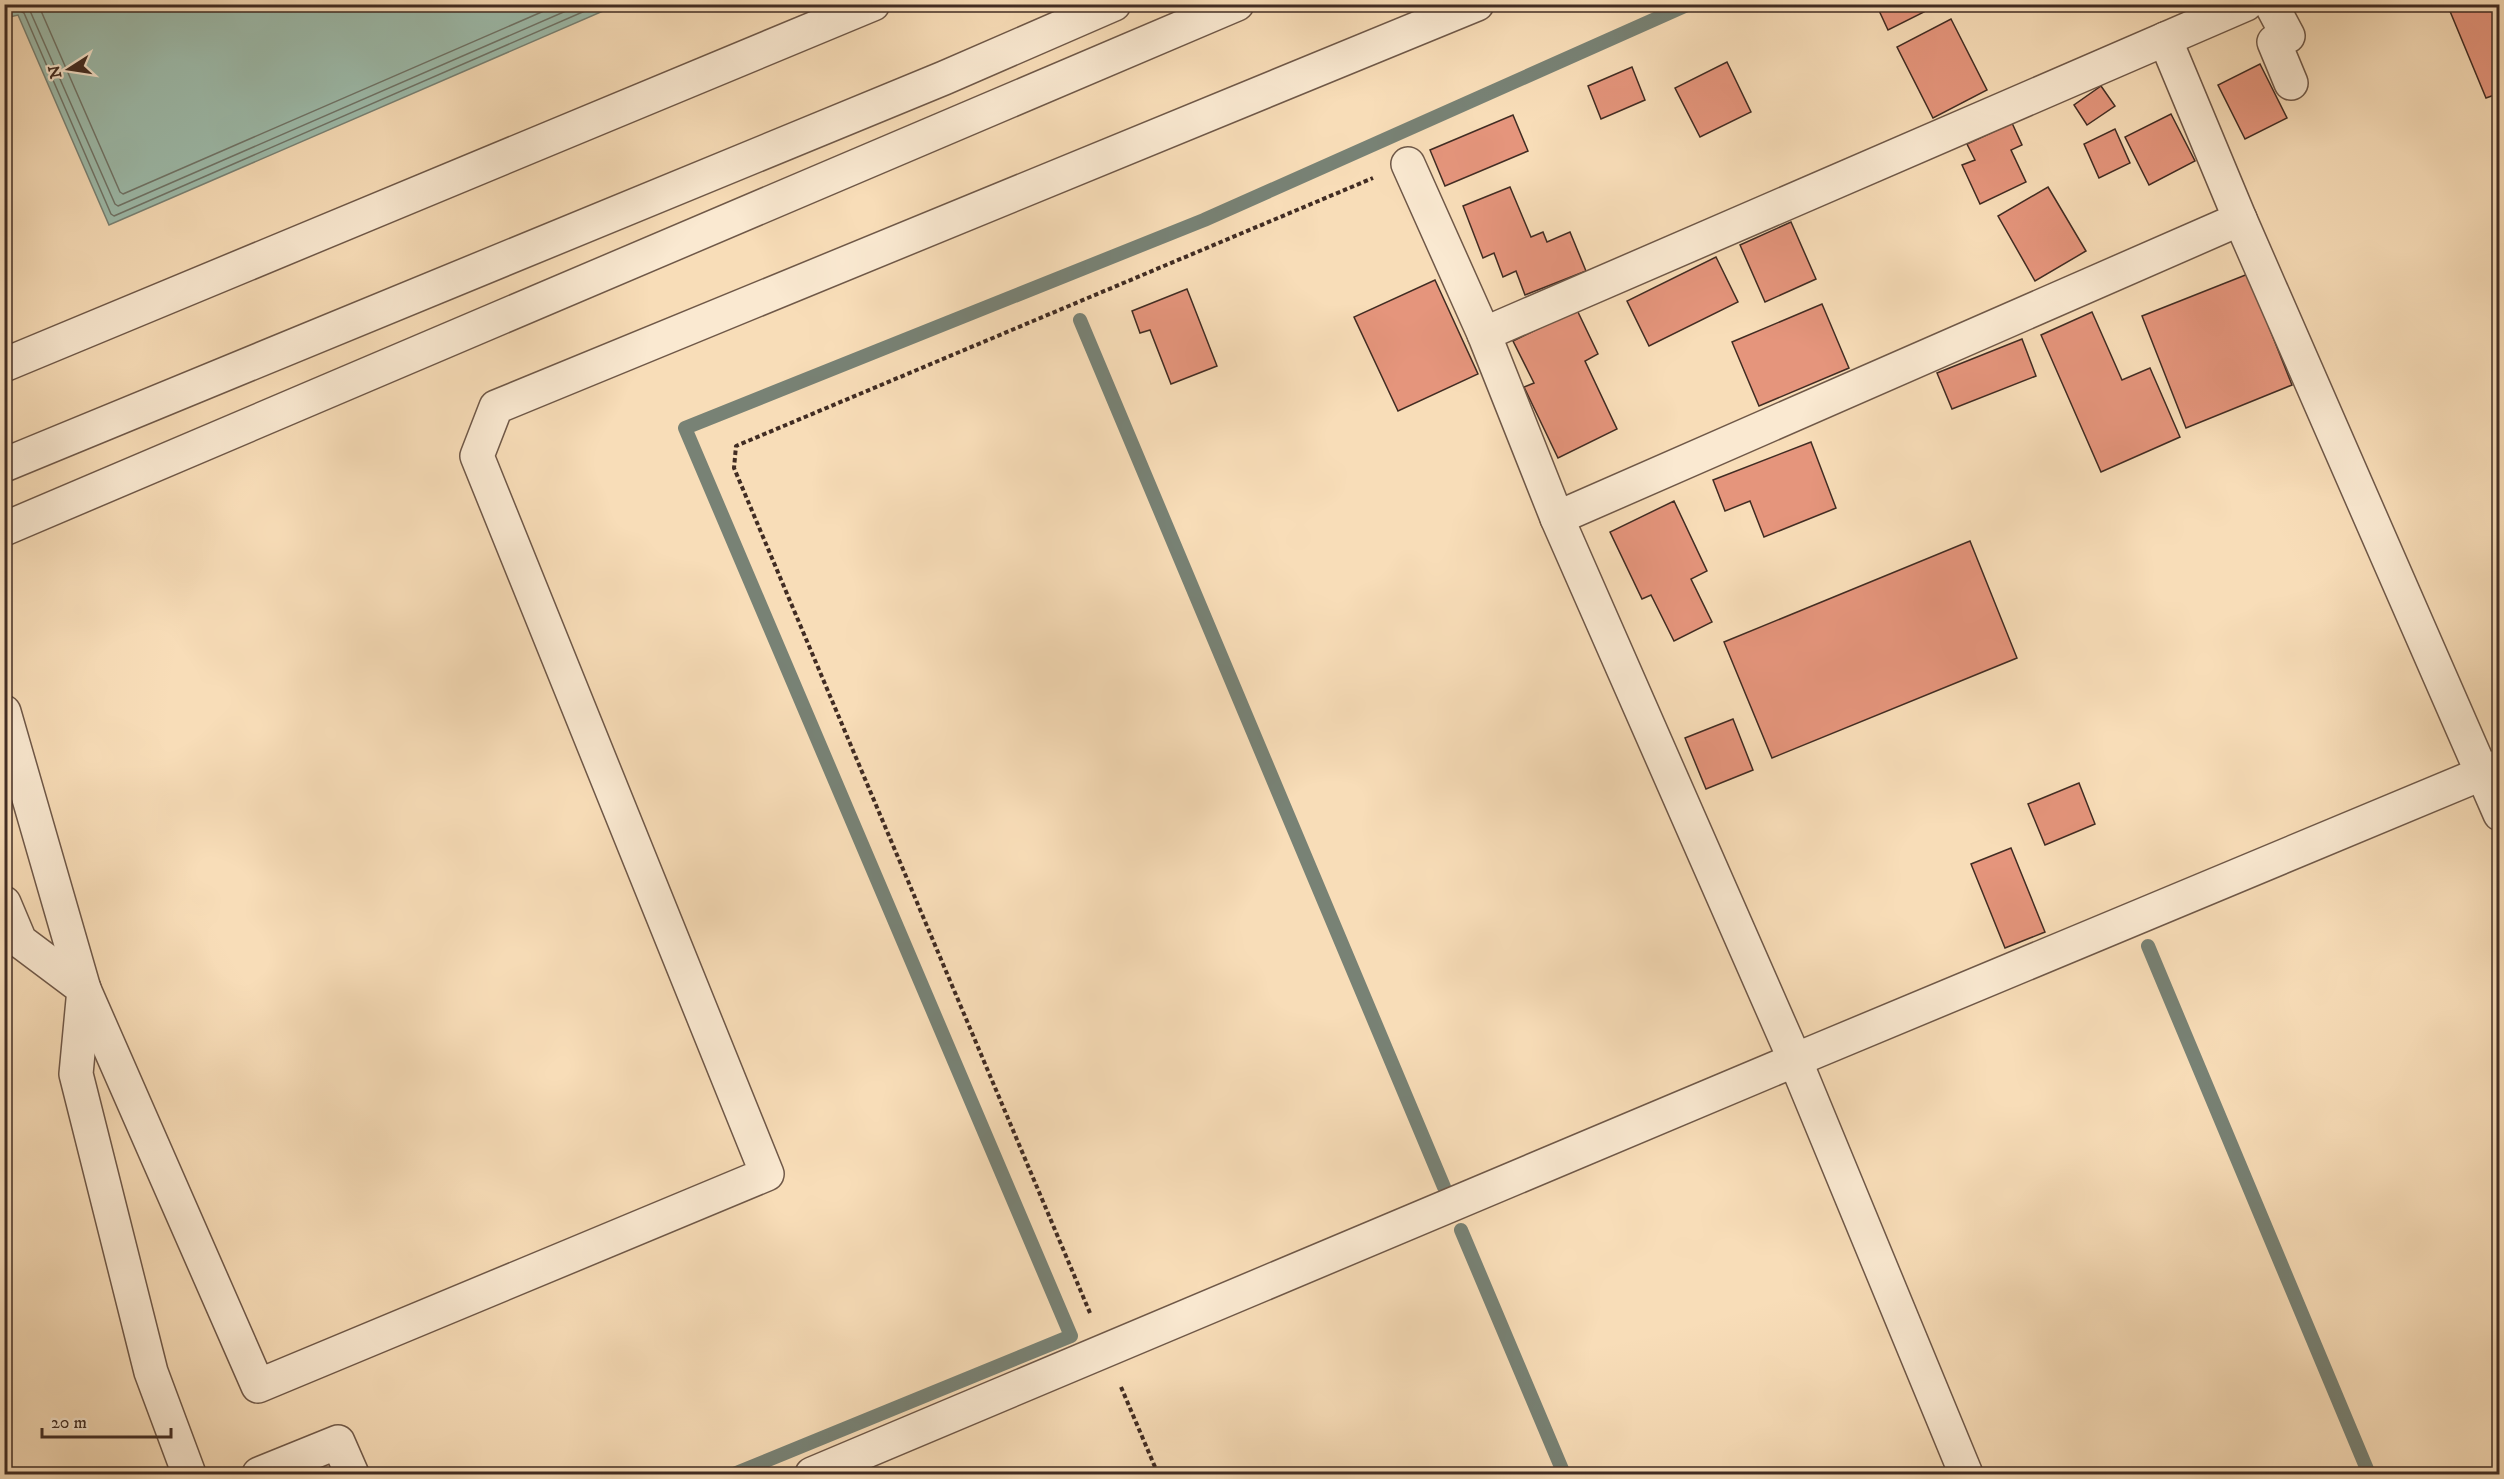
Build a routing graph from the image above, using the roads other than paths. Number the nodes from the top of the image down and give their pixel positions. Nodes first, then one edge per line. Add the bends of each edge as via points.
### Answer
1 (873, 4) edge
2 (1114, 4) edge
3 (1237, 4) edge
4 (1478, 4) edge
5 (2246, 4) edge
6 (2271, 4) edge
7 (2165, 39) junction
8 (2291, 83) dead end
9 (1408, 164) road end
10 (2240, 219) junction
11 (1484, 334) junction
12 (4, 365) edge
13 (4, 465) edge
14 (1557, 518) junction
15 (4, 529) edge
16 (4, 712) edge
17 (2491, 770) edge
18 (2499, 814) edge
19 (4, 903) edge
20 (84, 989) junction
21 (1795, 1060) junction
22 (189, 1474) edge
23 (259, 1474) edge
24 (352, 1474) edge
25 (812, 1474) edge
26 (1966, 1474) edge

1 - 12 street
2 - 13 street via 944,78
3 - 15 street
4 - 20 street via 496,407 477,456 767,1174 258,1386
5 - 7 street
6 - 8 street via 2288,36 2274,42
7 - 10 street
7 - 11 street
9 - 11 street
10 - 14 street
10 - 17 street
11 - 14 street
14 - 21 street
16 - 20 street
17 - 18 street
17 - 21 street
19 - 20 street via 20,941
20 - 22 street via 76,1074 151,1372
21 - 25 street
21 - 26 street
23 - 24 street via 338,1442

